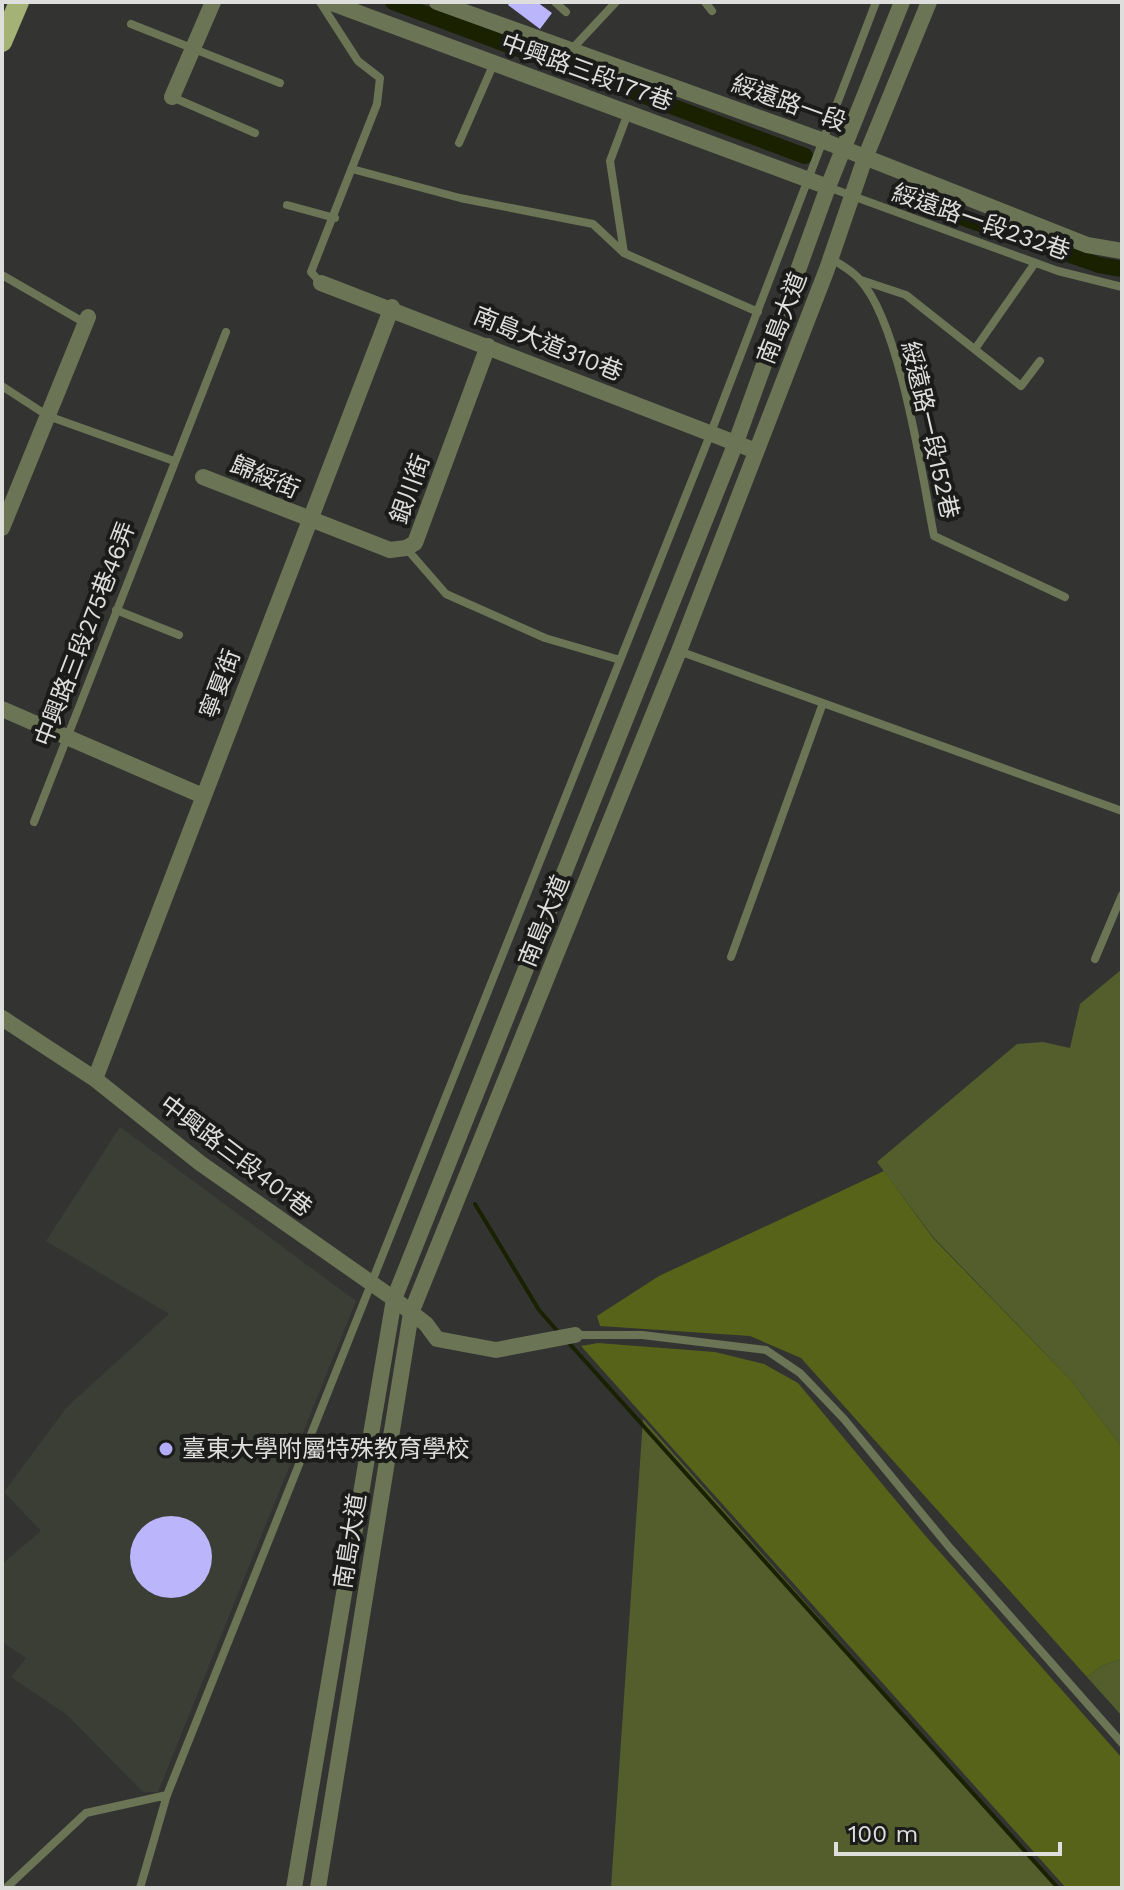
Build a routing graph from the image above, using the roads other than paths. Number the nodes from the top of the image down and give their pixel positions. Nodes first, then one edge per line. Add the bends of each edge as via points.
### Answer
1 (19, 2) edge
2 (213, 2) edge
3 (320, 2) edge
4 (329, 2) edge
5 (555, 2) edge
6 (616, 2) edge
7 (705, 2) edge
8 (876, 2) edge
9 (902, 2) edge
10 (929, 2) edge
11 (442, 3) edge
12 (712, 11) dead end
13 (566, 12) dead end
14 (131, 24) dead end
15 (2, 42) edge
16 (194, 48) junction
17 (573, 48) junction
18 (494, 63) junction
19 (280, 83) dead end
20 (172, 97) joint
21 (628, 113) junction
22 (255, 133) dead end
23 (824, 141) junction
24 (459, 143) dead end
25 (845, 149) junction
26 (865, 158) junction
27 (352, 169) junction
28 (809, 180) junction
29 (828, 187) junction
30 (851, 197) junction
31 (287, 205) dead end
32 (335, 218) junction
33 (1122, 251) edge
34 (624, 253) junction
35 (830, 258) junction
36 (1035, 263) junction
37 (2, 275) edge
38 (861, 280) junction
39 (321, 283) joint
40 (1122, 287) edge
41 (392, 307) junction
42 (758, 312) junction
43 (87, 320) joint
44 (226, 332) dead end
45 (488, 346) junction
46 (975, 349) junction
47 (1040, 361) dead end
48 (2, 386) edge
49 (48, 416) junction
50 (710, 435) junction
51 (735, 445) junction
52 (756, 451) junction
53 (174, 461) junction
54 (203, 477) dead end
55 (308, 521) junction
56 (2, 528) edge
57 (406, 548) junction
58 (1065, 597) dead end
59 (116, 610) junction
60 (179, 635) dead end
61 (679, 651) junction
62 (620, 660) junction
63 (823, 703) junction
64 (2, 709) edge
65 (66, 738) junction
66 (203, 796) junction
67 (1122, 811) edge
68 (34, 822) dead end
69 (1122, 895) edge
70 (731, 957) dead end
71 (1095, 959) dead end
72 (2, 1018) edge
73 (95, 1079) junction
74 (371, 1284) junction
75 (394, 1299) junction
76 (411, 1313) junction
77 (575, 1335) joint
78 (1122, 1743) edge
79 (167, 1795) junction
80 (6, 1888) edge
81 (140, 1888) edge
82 (294, 1888) edge
83 (318, 1888) edge

1 - 15 main road
2 - 16 street
3 - 27 lane via 358,61 380,78 377,104
4 - 18 street, 中興路三段177巷
5 - 13 lane
6 - 17 lane
7 - 12 lane
8 - 23 lane
9 - 25 street, 南島大道
10 - 26 street, 南島大道
11 - 17 street, 綏遠路一段
14 - 16 lane
16 - 19 lane
16 - 20 street
17 - 23 street, 綏遠路一段
18 - 21 street, 中興路三段177巷
18 - 24 lane
20 - 22 lane
21 - 28 street, 中興路三段177巷
21 - 34 lane via 610,161
23 - 25 street, 綏遠路一段
23 - 28 lane
25 - 26 street, 綏遠路一段
25 - 29 street, 南島大道
26 - 30 street, 南島大道
26 - 33 street, 綏遠路一段 via 1087,245
27 - 32 lane
27 - 34 lane via 460,198 593,224
28 - 29 street, 中興路三段177巷
28 - 42 lane
29 - 30 lane, 綏遠路一段232巷
29 - 51 street, 南島大道
30 - 35 street, 南島大道
30 - 36 lane, 綏遠路一段232巷
31 - 32 lane
32 - 39 lane via 311,272
34 - 42 lane
35 - 38 lane, 綏遠路一段152巷
35 - 52 street, 南島大道
36 - 40 lane, 綏遠路一段232巷
36 - 46 lane
37 - 43 lane
38 - 46 lane via 906,295
38 - 58 lane, 綏遠路一段152巷 via 885,327 908,406 934,536
39 - 41 street, 南島大道310巷
41 - 45 street, 南島大道310巷
41 - 55 street, 寧夏街
42 - 50 lane
43 - 49 street
44 - 53 lane, 中興路三段275巷46弄
45 - 50 street, 南島大道310巷
45 - 57 street, 銀川街 via 415,543
46 - 47 lane via 1021,386
48 - 49 lane
49 - 53 lane
49 - 56 street
50 - 51 street, 南島大道310巷
50 - 62 lane
51 - 52 street, 南島大道310巷
51 - 75 street, 南島大道
52 - 61 street, 南島大道
53 - 59 lane, 中興路三段275巷46弄
54 - 55 street, 歸綏街
55 - 57 street, 銀川街 via 390,550
55 - 66 street, 寧夏街
57 - 62 lane via 446,594 545,638
59 - 60 lane
59 - 65 lane, 中興路三段275巷46弄
61 - 63 lane
61 - 76 street, 南島大道
62 - 74 lane
63 - 67 lane
63 - 70 lane
64 - 65 street
65 - 66 street
65 - 68 lane, 中興路三段275巷46弄
66 - 73 street, 寧夏街
69 - 71 lane
72 - 73 street, 中興路三段401巷
73 - 74 street, 中興路三段401巷 via 200,1163
74 - 75 street, 中興路三段401巷
74 - 79 lane
75 - 76 street, 中興路三段401巷
75 - 82 street, 南島大道
76 - 77 street, 中興路三段401巷 via 437,1339 496,1350
76 - 83 street, 南島大道
77 - 78 lane via 642,1335 766,1350 800,1373
79 - 80 lane via 86,1813
79 - 81 lane

